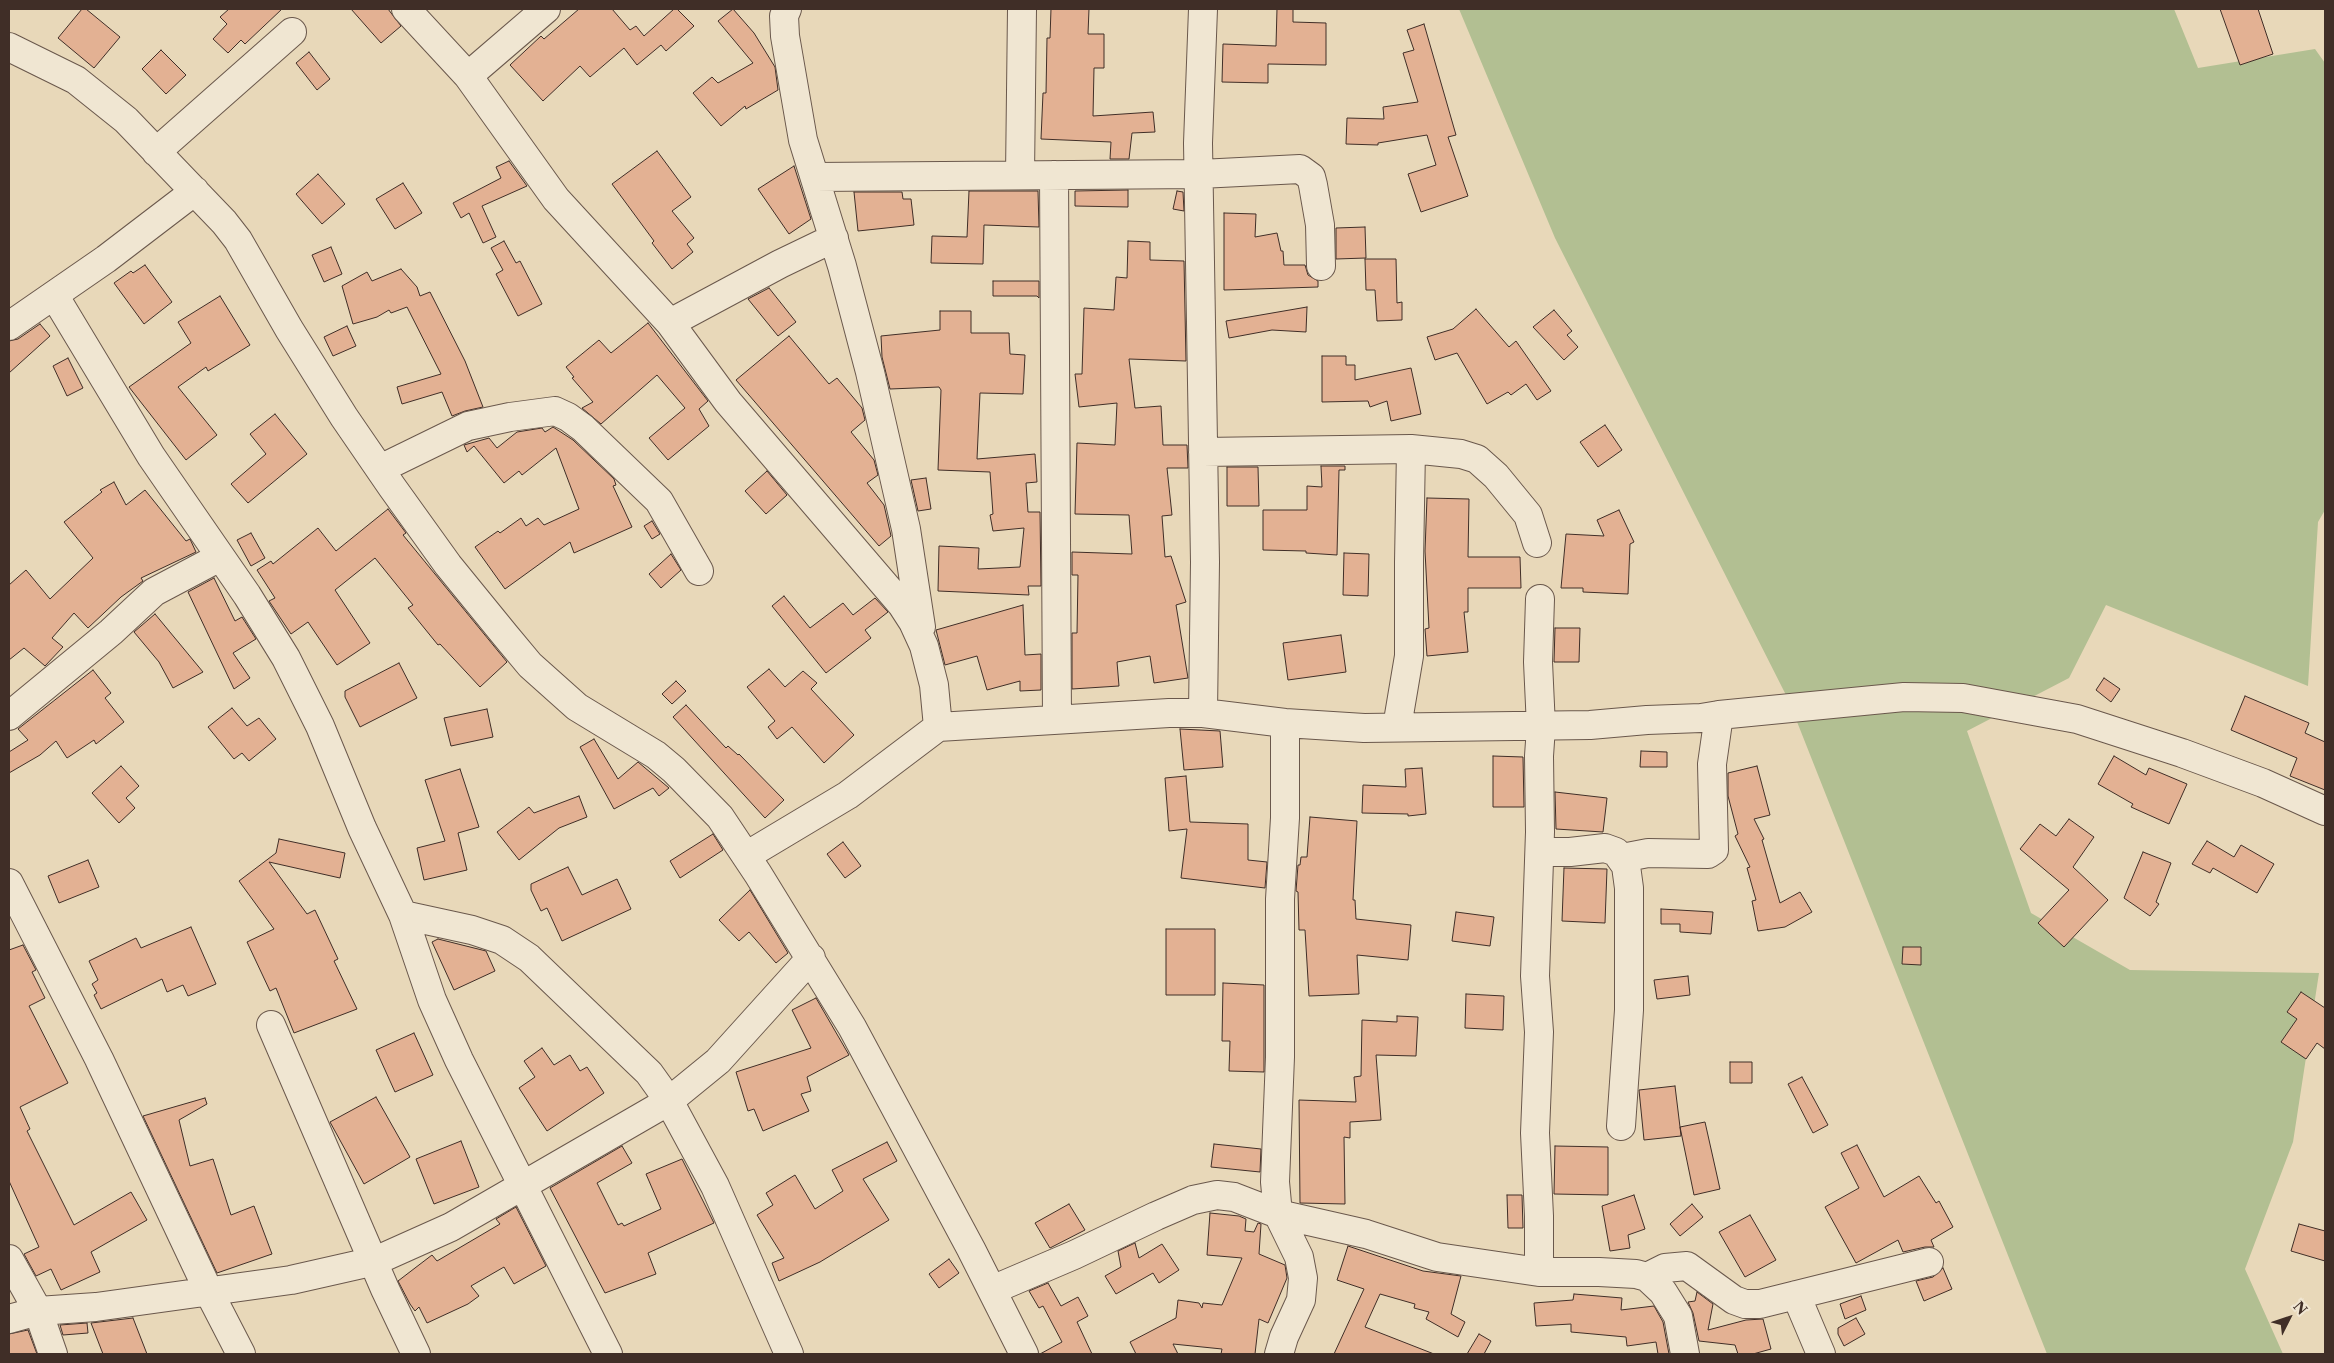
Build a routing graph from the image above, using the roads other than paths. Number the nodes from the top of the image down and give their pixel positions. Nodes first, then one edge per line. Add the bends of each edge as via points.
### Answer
1 (406, 9) edge
2 (546, 9) edge
3 (787, 9) edge
4 (1022, 9) edge
5 (1203, 9) edge
6 (292, 32) dead end
7 (9, 47) edge
8 (468, 76) junction
9 (156, 152) junction
10 (1200, 174) junction
11 (1020, 175) junction
12 (1054, 175) junction
13 (815, 177) junction
14 (195, 192) junction
15 (834, 238) junction
16 (1321, 266) dead end
17 (54, 295) junction
18 (670, 323) junction
19 (9, 326) edge
20 (1411, 449) junction
21 (1203, 452) junction
22 (380, 470) junction
23 (1537, 543) dead end
24 (220, 557) junction
25 (699, 572) dead end
26 (1540, 599) dead end
27 (924, 646) junction
28 (1203, 714) junction
29 (1718, 715) junction
30 (9, 716) edge
31 (1057, 719) junction
32 (1285, 723) junction
33 (1541, 726) junction
34 (938, 727) junction
35 (1397, 727) junction
36 (2325, 811) edge
37 (1540, 852) junction
38 (746, 856) junction
39 (1622, 858) junction
40 (9, 883) edge
41 (403, 915) junction
42 (811, 958) junction
43 (272, 1025) dead end
44 (669, 1101) junction
45 (1621, 1126) dead end
46 (524, 1186) junction
47 (1278, 1214) junction
48 (9, 1258) edge
49 (375, 1261) junction
50 (1929, 1262) dead end
51 (1539, 1272) junction
52 (1647, 1277) junction
53 (992, 1290) junction
54 (209, 1292) junction
55 (1796, 1295) junction
56 (38, 1311) junction
57 (9, 1319) edge
58 (53, 1354) edge
59 (241, 1354) edge
60 (416, 1354) edge
61 (608, 1354) edge
62 (789, 1354) edge
63 (1024, 1354) edge
64 (1279, 1354) edge
65 (1685, 1354) edge
66 (1821, 1354) edge

1 - 8 street
2 - 8 street
3 - 13 street via 785,36 804,140
4 - 11 street
5 - 10 street via 1198,143
6 - 9 street
7 - 9 street via 76,80 126,120
8 - 18 street via 556,199
9 - 14 street
10 - 12 street
10 - 16 street via 1306,172 1314,185 1320,225
10 - 21 street
11 - 12 street
11 - 13 street
12 - 31 street
13 - 15 street
14 - 17 street
14 - 22 street via 238,240 289,329
15 - 18 street
15 - 27 street via 870,372 906,529
17 - 19 street
17 - 24 street via 151,456
18 - 27 street via 728,402 902,605 914,622
20 - 21 street
20 - 23 street via 1461,454 1477,459 1496,476 1528,515
20 - 35 street via 1410,656
21 - 28 street
22 - 25 street via 468,426 555,411 584,428 653,494
22 - 38 street via 448,565 530,665 577,707 638,743 674,770 720,817
24 - 30 street via 154,592
24 - 41 street via 286,658 320,726 362,828
26 - 33 street
27 - 34 street via 934,685
28 - 31 street
28 - 32 street
29 - 33 street via 1590,726
29 - 36 street via 1904,697 1963,698 2077,720 2182,753 2263,783
29 - 39 street via 1712,764 1714,850 1708,854 1648,853
31 - 34 street
32 - 35 street
32 - 47 street via 1275,1182
33 - 35 street
33 - 37 street
34 - 38 street via 848,795
37 - 39 street via 1605,848
37 - 51 street via 1535,976 1539,1032 1535,1133 1540,1216
38 - 42 street
39 - 45 street via 1629,888 1630,948 1628,1040
40 - 54 street via 99,1059
41 - 44 street via 502,940 530,958 649,1073
41 - 46 street via 432,1000 455,1052
42 - 44 street via 718,1061
42 - 53 street via 852,1027
43 - 49 street
44 - 46 street
44 - 62 street via 715,1186
46 - 49 street via 451,1227
46 - 61 street
47 - 51 street via 1366,1234 1437,1257
47 - 53 street via 1234,1197 1217,1195 1193,1200
47 - 64 street via 1299,1257 1303,1278 1301,1300
48 - 56 street
49 - 54 street via 291,1280
49 - 60 street
50 - 55 street
51 - 52 street via 1599,1272
52 - 55 street via 1665,1268 1687,1266 1723,1293 1745,1304 1760,1304
52 - 65 street via 1663,1292 1678,1316
53 - 63 street
54 - 56 street
54 - 59 street
55 - 66 street
56 - 57 street
56 - 58 street

